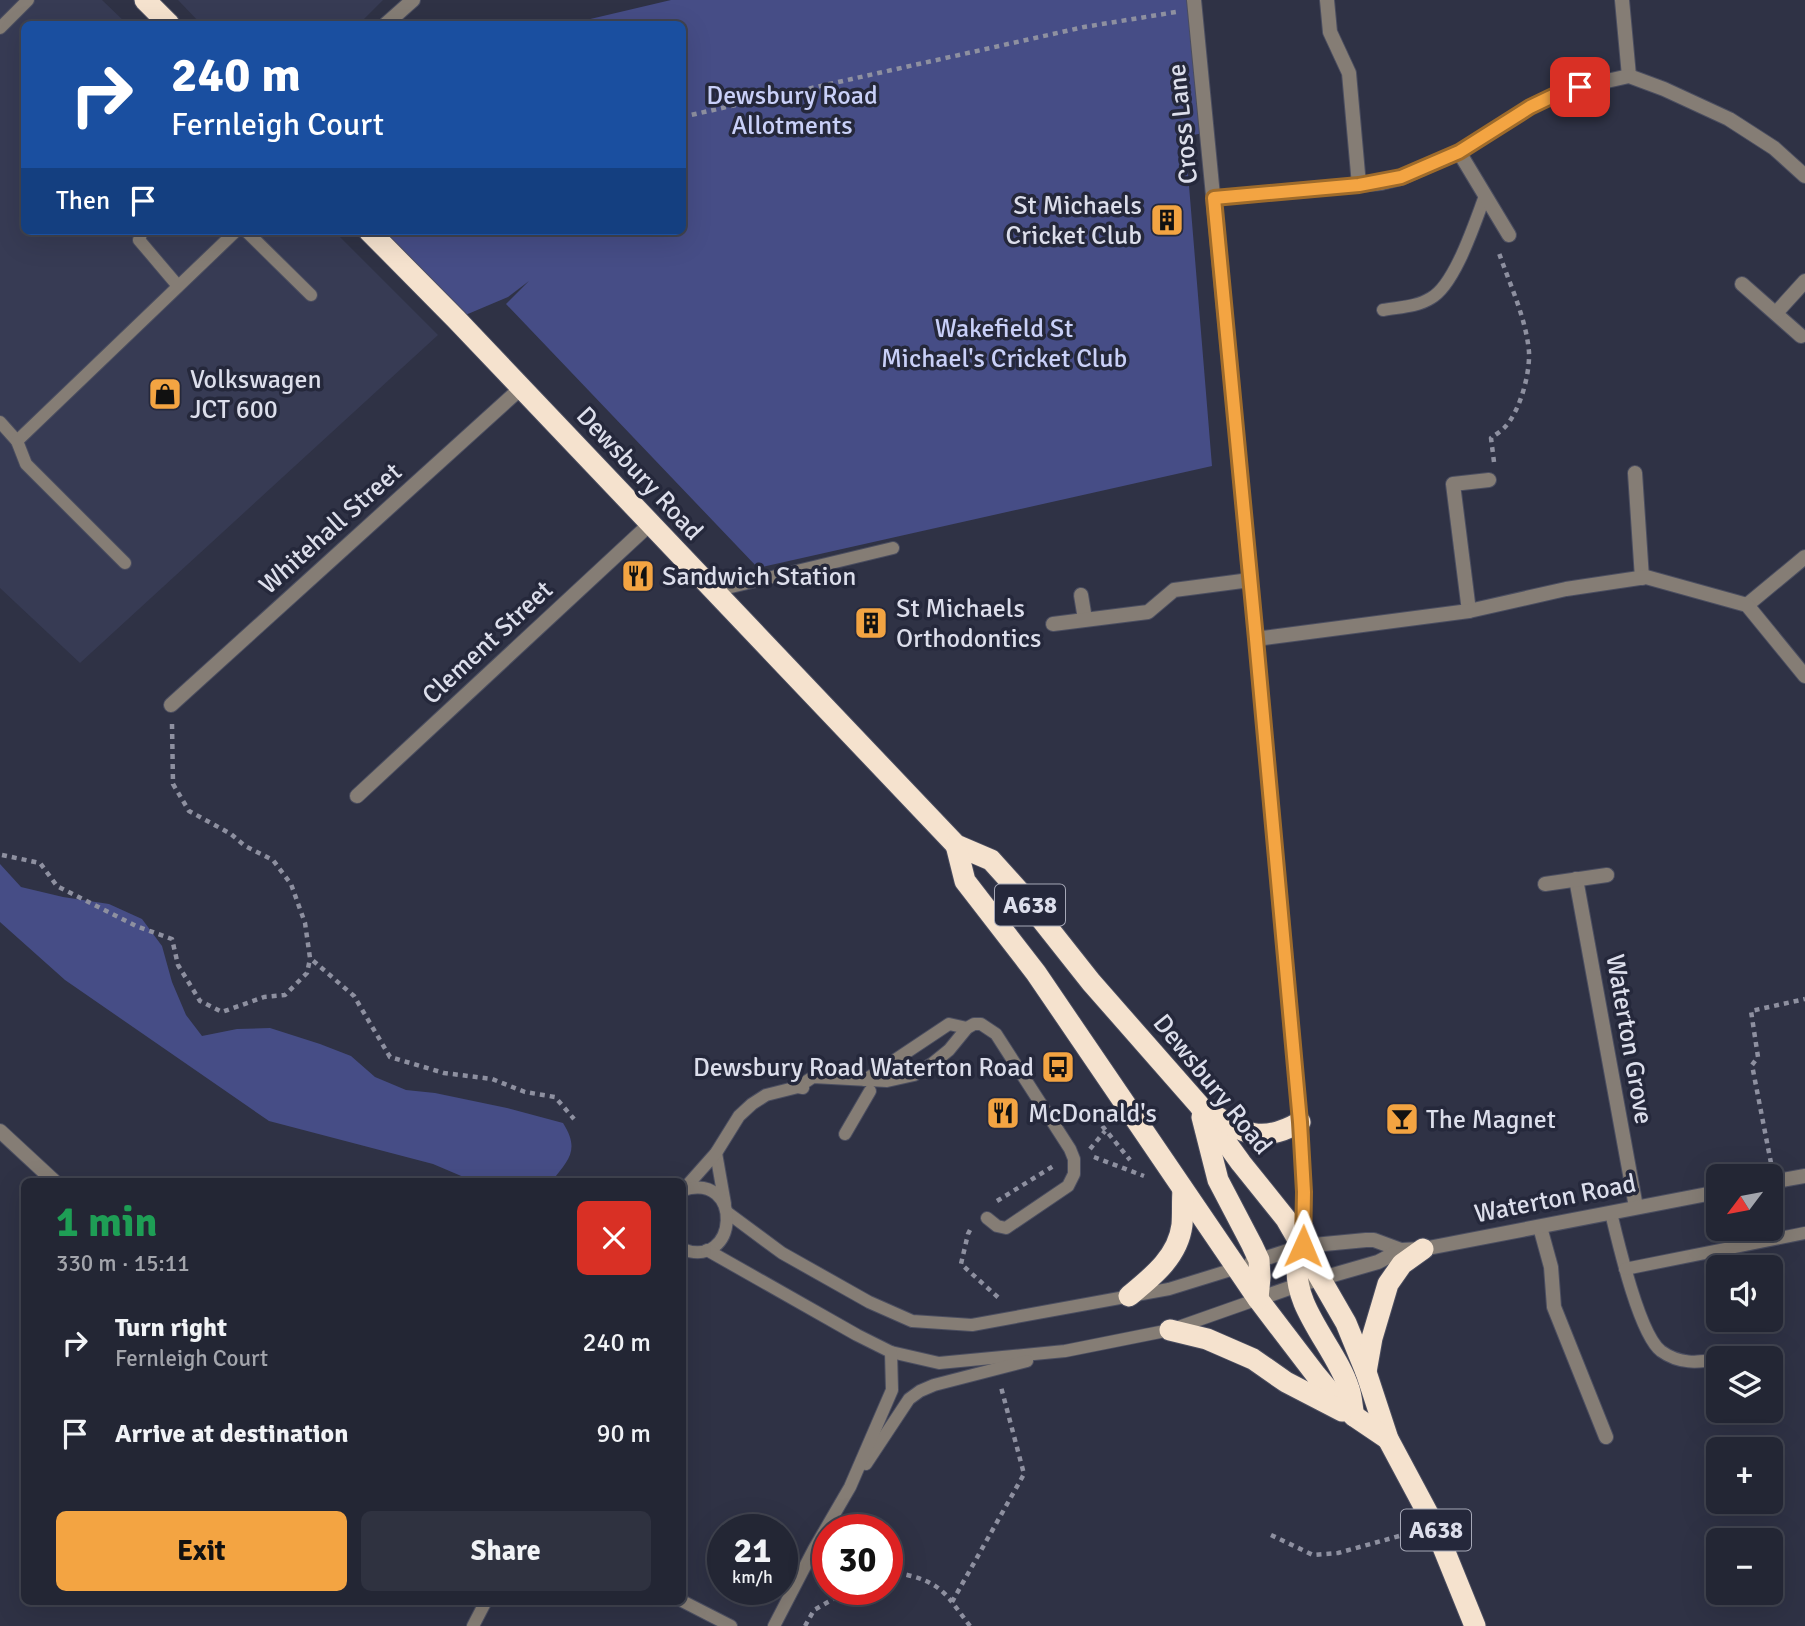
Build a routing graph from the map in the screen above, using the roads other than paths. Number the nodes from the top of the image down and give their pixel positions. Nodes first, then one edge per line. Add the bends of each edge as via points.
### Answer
1 (28, 0) edge
2 (412, 0) edge
3 (1327, 0) edge
4 (1622, 0) edge
5 (149, 1) edge
6 (1194, 5) edge
7 (166, 21) edge
8 (389, 21) edge
9 (0, 28) edge
10 (1629, 76) junction
11 (1459, 152) junction
12 (1805, 176) edge
13 (1359, 185) junction
14 (1485, 196) junction
15 (1214, 198) junction
16 (141, 235) edge
17 (232, 235) edge
18 (250, 235) edge
19 (373, 235) edge
20 (1509, 235) road end
21 (1805, 281) edge
22 (1742, 284) dead end
23 (178, 286) junction
24 (312, 295) dead end
25 (1383, 310) dead end
26 (1776, 313) junction
27 (1801, 336) dead end
28 (521, 387) junction
29 (0, 422) edge
30 (17, 441) junction
31 (1635, 473) dead end
32 (1489, 480) road end
33 (650, 524) junction
34 (892, 548) dead end
35 (1805, 557) edge
36 (125, 563) dead end
37 (1643, 578) junction
38 (1250, 580) junction
39 (714, 591) junction
40 (1081, 595) dead end
41 (1747, 605) junction
42 (1469, 611) junction
43 (1085, 620) junction
44 (1053, 624) dead end
45 (1256, 639) junction
46 (1805, 676) edge
47 (171, 705) road end
48 (357, 796) dead end
49 (956, 845) junction
50 (1607, 874) dead end
51 (1576, 879) junction
52 (1545, 884) dead end
53 (967, 1028) junction
54 (867, 1086) junction
55 (1199, 1105) junction
56 (1300, 1122) junction
57 (0, 1131) edge
58 (845, 1134) dead end
59 (716, 1153) junction
60 (1805, 1175) edge
61 (51, 1178) edge
62 (1783, 1180) edge
63 (686, 1187) edge
64 (686, 1189) edge
65 (1183, 1190) junction
66 (1706, 1194) edge
67 (1636, 1207) junction
68 (726, 1209) junction
69 (1611, 1213) junction
70 (988, 1218) dead end
71 (1540, 1227) junction
72 (1805, 1233) edge
73 (1303, 1246) junction
74 (1423, 1249) junction
75 (707, 1250) junction
76 (1401, 1250) junction
77 (686, 1251) edge
78 (1259, 1260) junction
79 (1237, 1268) junction
80 (1625, 1269) junction
81 (1322, 1278) junction
82 (1298, 1285) junction
83 (1129, 1296) junction
84 (1258, 1299) junction
85 (1170, 1330) junction
86 (1065, 1351) junction
87 (891, 1352) junction
88 (1706, 1361) edge
89 (1366, 1372) junction
90 (1353, 1416) junction
91 (1606, 1437) dead end
92 (1388, 1439) junction
93 (850, 1487) junction
94 (686, 1603) edge
95 (484, 1605) edge
96 (473, 1626) edge
97 (731, 1626) edge
98 (774, 1626) edge
99 (1475, 1626) edge

1 - 9 lane
2 - 8 street
3 - 13 street via 1330,32 1349,74
4 - 10 street
5 - 7 highway
6 - 15 street, Cross Lane
10 - 11 street via 1555,95
10 - 12 street via 1729,118
11 - 13 street via 1401,177
11 - 14 street
13 - 15 street
14 - 20 street
14 - 25 lane via 1441,291 1417,304
15 - 38 street, Cross Lane
16 - 23 lane via 139,240
17 - 23 lane
18 - 24 lane
19 - 28 highway, Dewsbury Road / A638
21 - 26 street
22 - 26 street
23 - 30 lane
26 - 27 street
28 - 33 highway, Dewsbury Road / A638
28 - 47 street, Whitehall Street
29 - 30 lane
30 - 36 lane via 26,464
31 - 37 street
32 - 42 street via 1453,484
33 - 39 highway, Dewsbury Road / A638
33 - 48 street, Clement Street
34 - 39 lane
35 - 41 street
37 - 41 street
37 - 42 street via 1566,589
38 - 43 street via 1174,590 1148,612
38 - 45 street, Cross Lane
39 - 49 highway, Dewsbury Road / A638
40 - 43 street
41 - 46 street
42 - 45 street
43 - 44 street
45 - 56 street, Cross Lane
49 - 55 highway, Dewsbury Road / A638 via 991,860
49 - 65 highway, Dewsbury Road / A638 via 965,881 1036,973
50 - 51 street
51 - 52 street
51 - 67 street, Waterton Grove
53 - 54 lane via 948,1050 914,1075
53 - 54 lane via 949,1024
53 - 70 lane via 981,1024 996,1034 1074,1159 1068,1186 1006,1228
54 - 58 lane
54 - 59 lane via 813,1077 803,1088 766,1095 739,1116
55 - 56 highway via 1234,1128 1258,1135 1282,1132
55 - 73 highway, Dewsbury Road / A638
55 - 78 highway via 1218,1180
56 - 73 street, Cross Lane
57 - 61 street
59 - 63 lane
59 - 68 lane
60 - 62 street
64 - 68 lane via 711,1191
65 - 79 highway, Dewsbury Road / A638
65 - 83 highway via 1177,1244 1156,1273
66 - 67 street, Waterton Road
67 - 69 street, Waterton Road
68 - 75 lane via 724,1236
68 - 83 lane via 782,1253 912,1321 972,1325
69 - 71 street, Waterton Road
69 - 80 lane
71 - 74 street, Waterton Road
71 - 91 street via 1554,1307
72 - 80 lane
73 - 76 street, Waterton Road via 1374,1240
73 - 78 street, Waterton Road
73 - 81 highway, Dewsbury Road / A638
73 - 82 highway
74 - 76 street, Waterton Road
74 - 89 highway via 1402,1264 1388,1284
75 - 77 lane
75 - 87 lane
76 - 81 street, Waterton Road via 1378,1262
78 - 79 street, Waterton Road
78 - 84 highway
79 - 83 lane
79 - 84 highway, Dewsbury Road / A638
80 - 88 lane via 1649,1335 1660,1350 1681,1361
81 - 82 street, Waterton Road
81 - 89 highway, Dewsbury Road / A638
82 - 84 street, Waterton Road
82 - 90 highway via 1350,1390
84 - 85 lane
84 - 90 highway, Dewsbury Road / A638
85 - 86 lane
85 - 90 highway via 1207,1339 1252,1359
86 - 87 lane via 939,1363
86 - 93 lane via 920,1391 909,1399
87 - 93 lane via 892,1390
89 - 92 highway, Dewsbury Road / A638
90 - 92 highway, Dewsbury Road / A638
92 - 99 highway, Dewsbury Road / A638 via 1434,1525
93 - 98 lane
94 - 97 lane
95 - 96 lane

